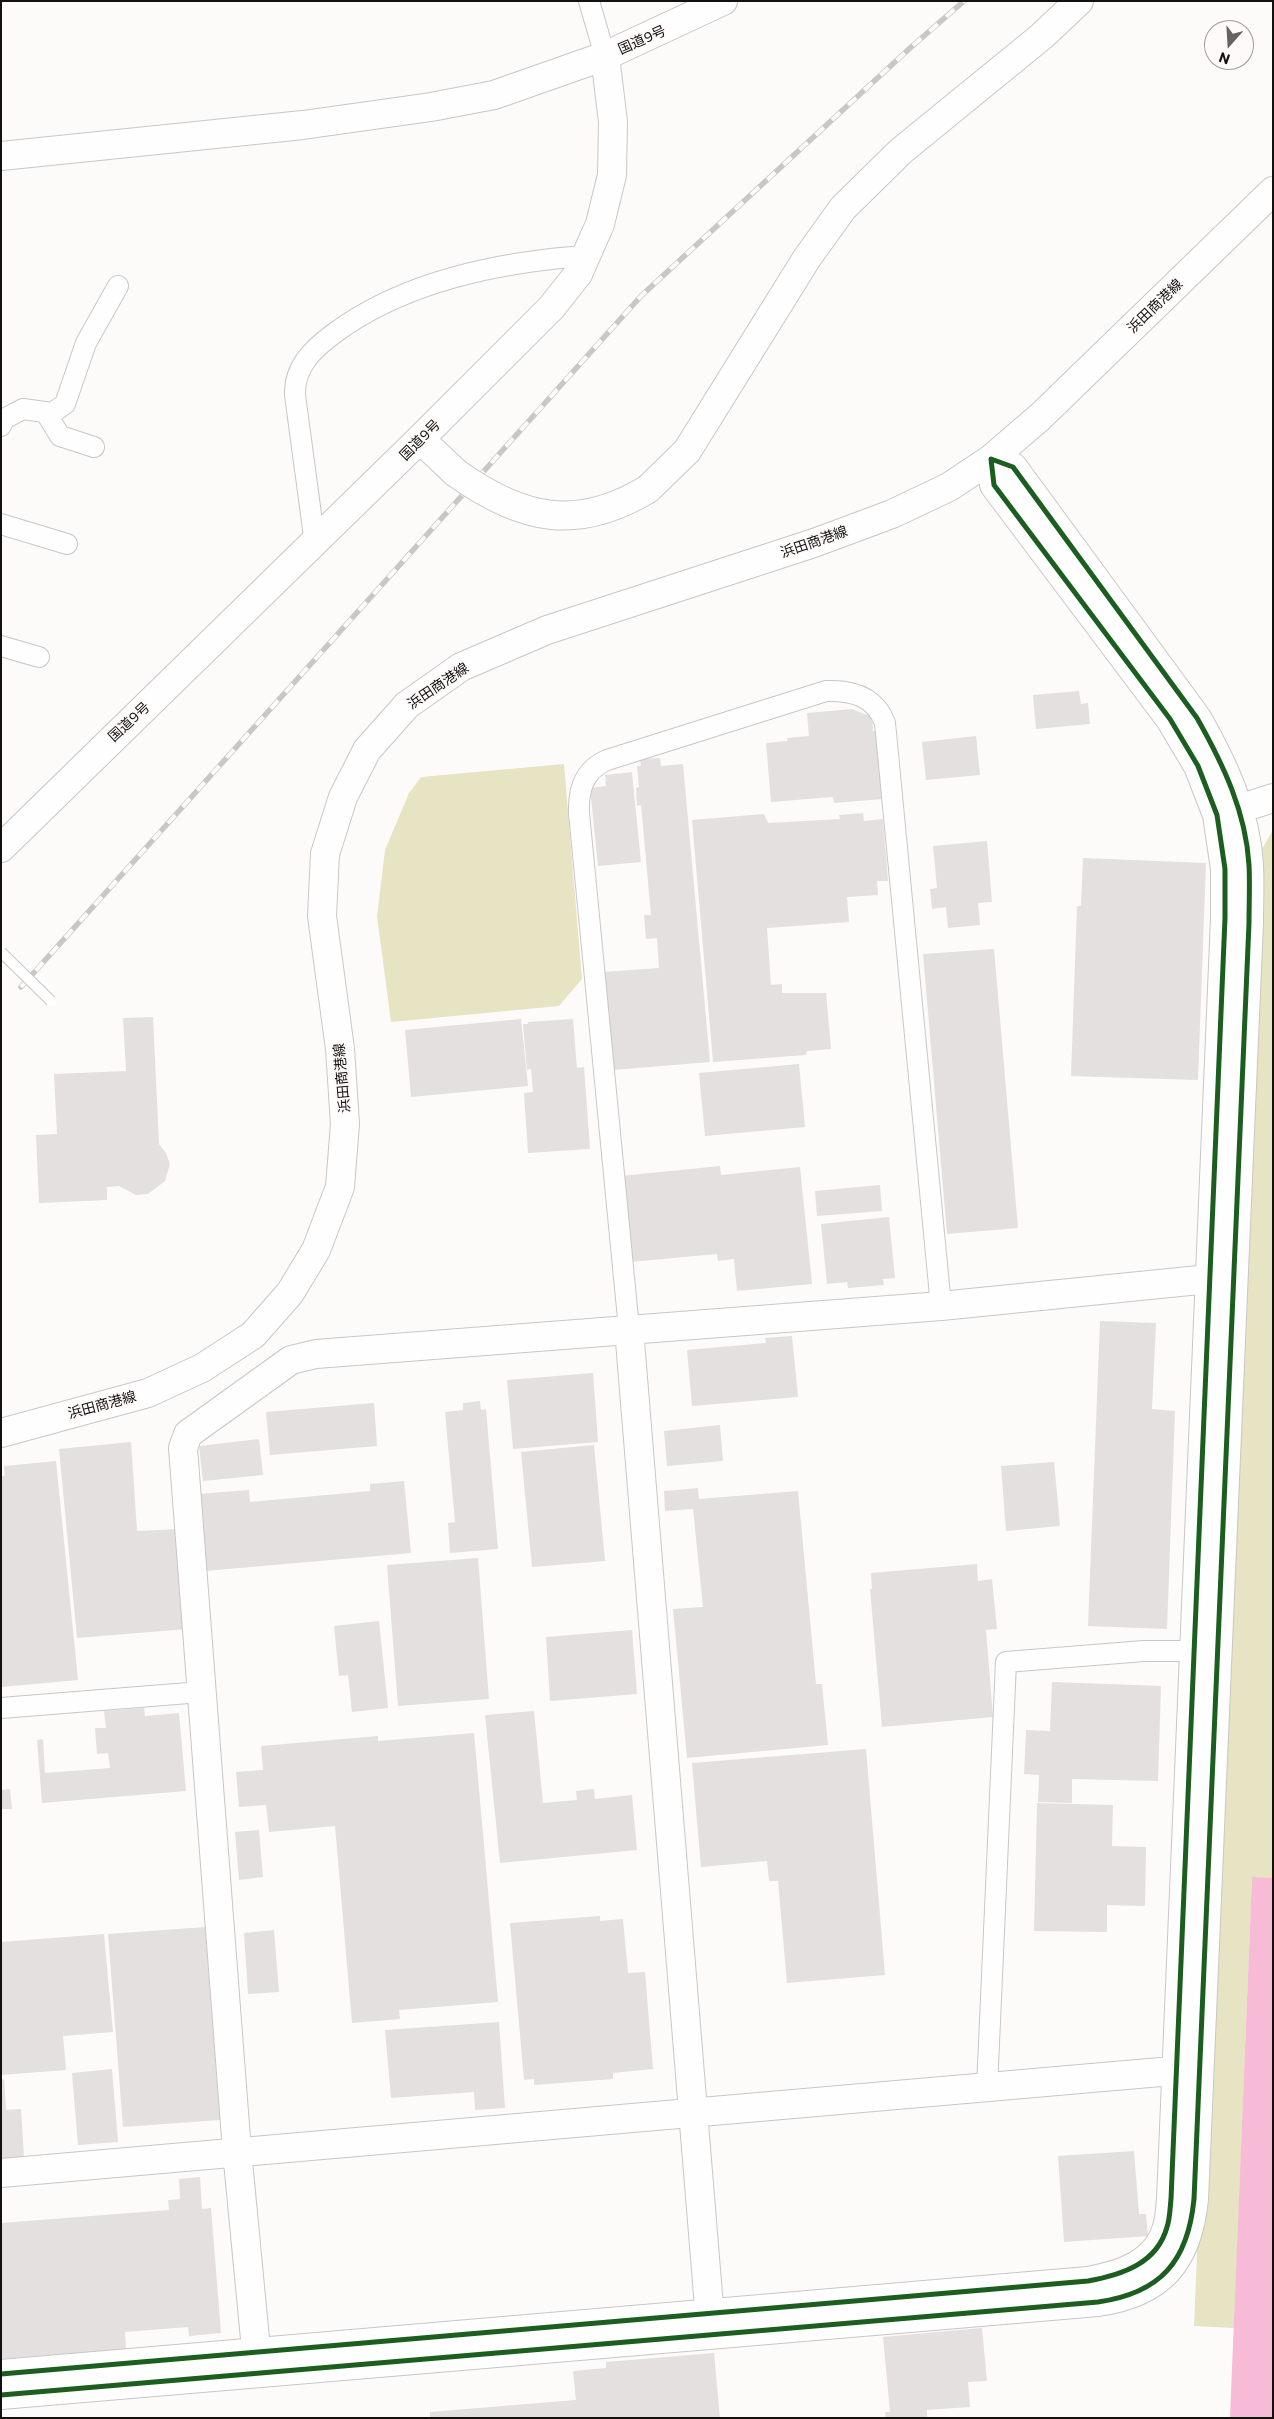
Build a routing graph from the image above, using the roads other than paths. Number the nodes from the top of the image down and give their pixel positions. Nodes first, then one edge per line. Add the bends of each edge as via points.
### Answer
1 (589, 1) edge
2 (723, 1) edge
3 (1079, 1) edge
4 (605, 56) junction
5 (1, 156) edge
6 (1273, 191) edge
7 (572, 257) dead end
8 (118, 286) dead end
9 (46, 413) junction
10 (2, 421) edge
11 (420, 440) junction
12 (94, 447) dead end
13 (991, 459) junction
14 (1, 524) edge
15 (67, 544) dead end
16 (315, 544) junction
17 (1, 646) edge
18 (39, 657) dead end
19 (1273, 798) edge
20 (1228, 812) junction
21 (1, 848) edge
22 (1, 952) edge
23 (51, 1001) dead end
24 (1222, 1277) junction
25 (941, 1306) junction
26 (629, 1329) junction
27 (1, 1433) edge
28 (1206, 1651) junction
29 (201, 1692) junction
30 (1, 1708) edge
31 (1188, 2070) junction
32 (987, 2088) junction
33 (693, 2112) junction
34 (237, 2151) junction
35 (1, 2173) edge
36 (711, 2324) junction
37 (257, 2363) junction
38 (1, 2374) edge
39 (1, 2395) edge

1 - 4 street
2 - 4 main road, 国道9号
3 - 11 main road, bridge via 1042,36 901,151 843,208 807,258 687,451 648,489 602,512 557,516 526,509 480,489 456,473
4 - 5 main road via 494,95 431,107 303,125
4 - 11 main road, 国道9号 via 613,122 612,176 600,224 578,274 551,308
6 - 13 main road, 浜田商港線 via 1040,417
7 - 16 street via 533,260 420,288 356,317 307,358 296,376 295,395
8 - 9 street via 86,343 64,404 52,413
9 - 10 street via 23,409
9 - 12 street via 60,436
11 - 16 main road, 国道9号
13 - 20 main road via 1013,467 1197,718 1222,762
13 - 27 main road, 浜田商港線 via 949,487 892,514 547,630 462,667 407,705 366,750 343,797 325,854 322,916 340,1049 345,1124 340,1186 316,1250 290,1293 253,1335 202,1368 148,1393
14 - 15 street
16 - 21 main road, 国道9号
17 - 18 street
19 - 20 main road
20 - 24 main road
22 - 23 lane, bridge
24 - 25 main road
24 - 28 main road
25 - 26 main road
25 - 26 street via 885,723 880,712 863,696 826,691 607,760 595,765 582,783 578,797 579,813
26 - 29 main road via 316,1354 291,1360 192,1430 182,1448
26 - 33 main road
28 - 31 main road
28 - 32 street via 1144,1651 1006,1662
29 - 30 street
29 - 34 main road
31 - 32 main road
31 - 36 main road via 1167,2228 1156,2250 1137,2266 1116,2276 1088,2281
32 - 33 main road
33 - 34 main road
33 - 36 main road
34 - 35 main road
34 - 37 main road
36 - 37 main road
37 - 38 main road
37 - 39 main road

